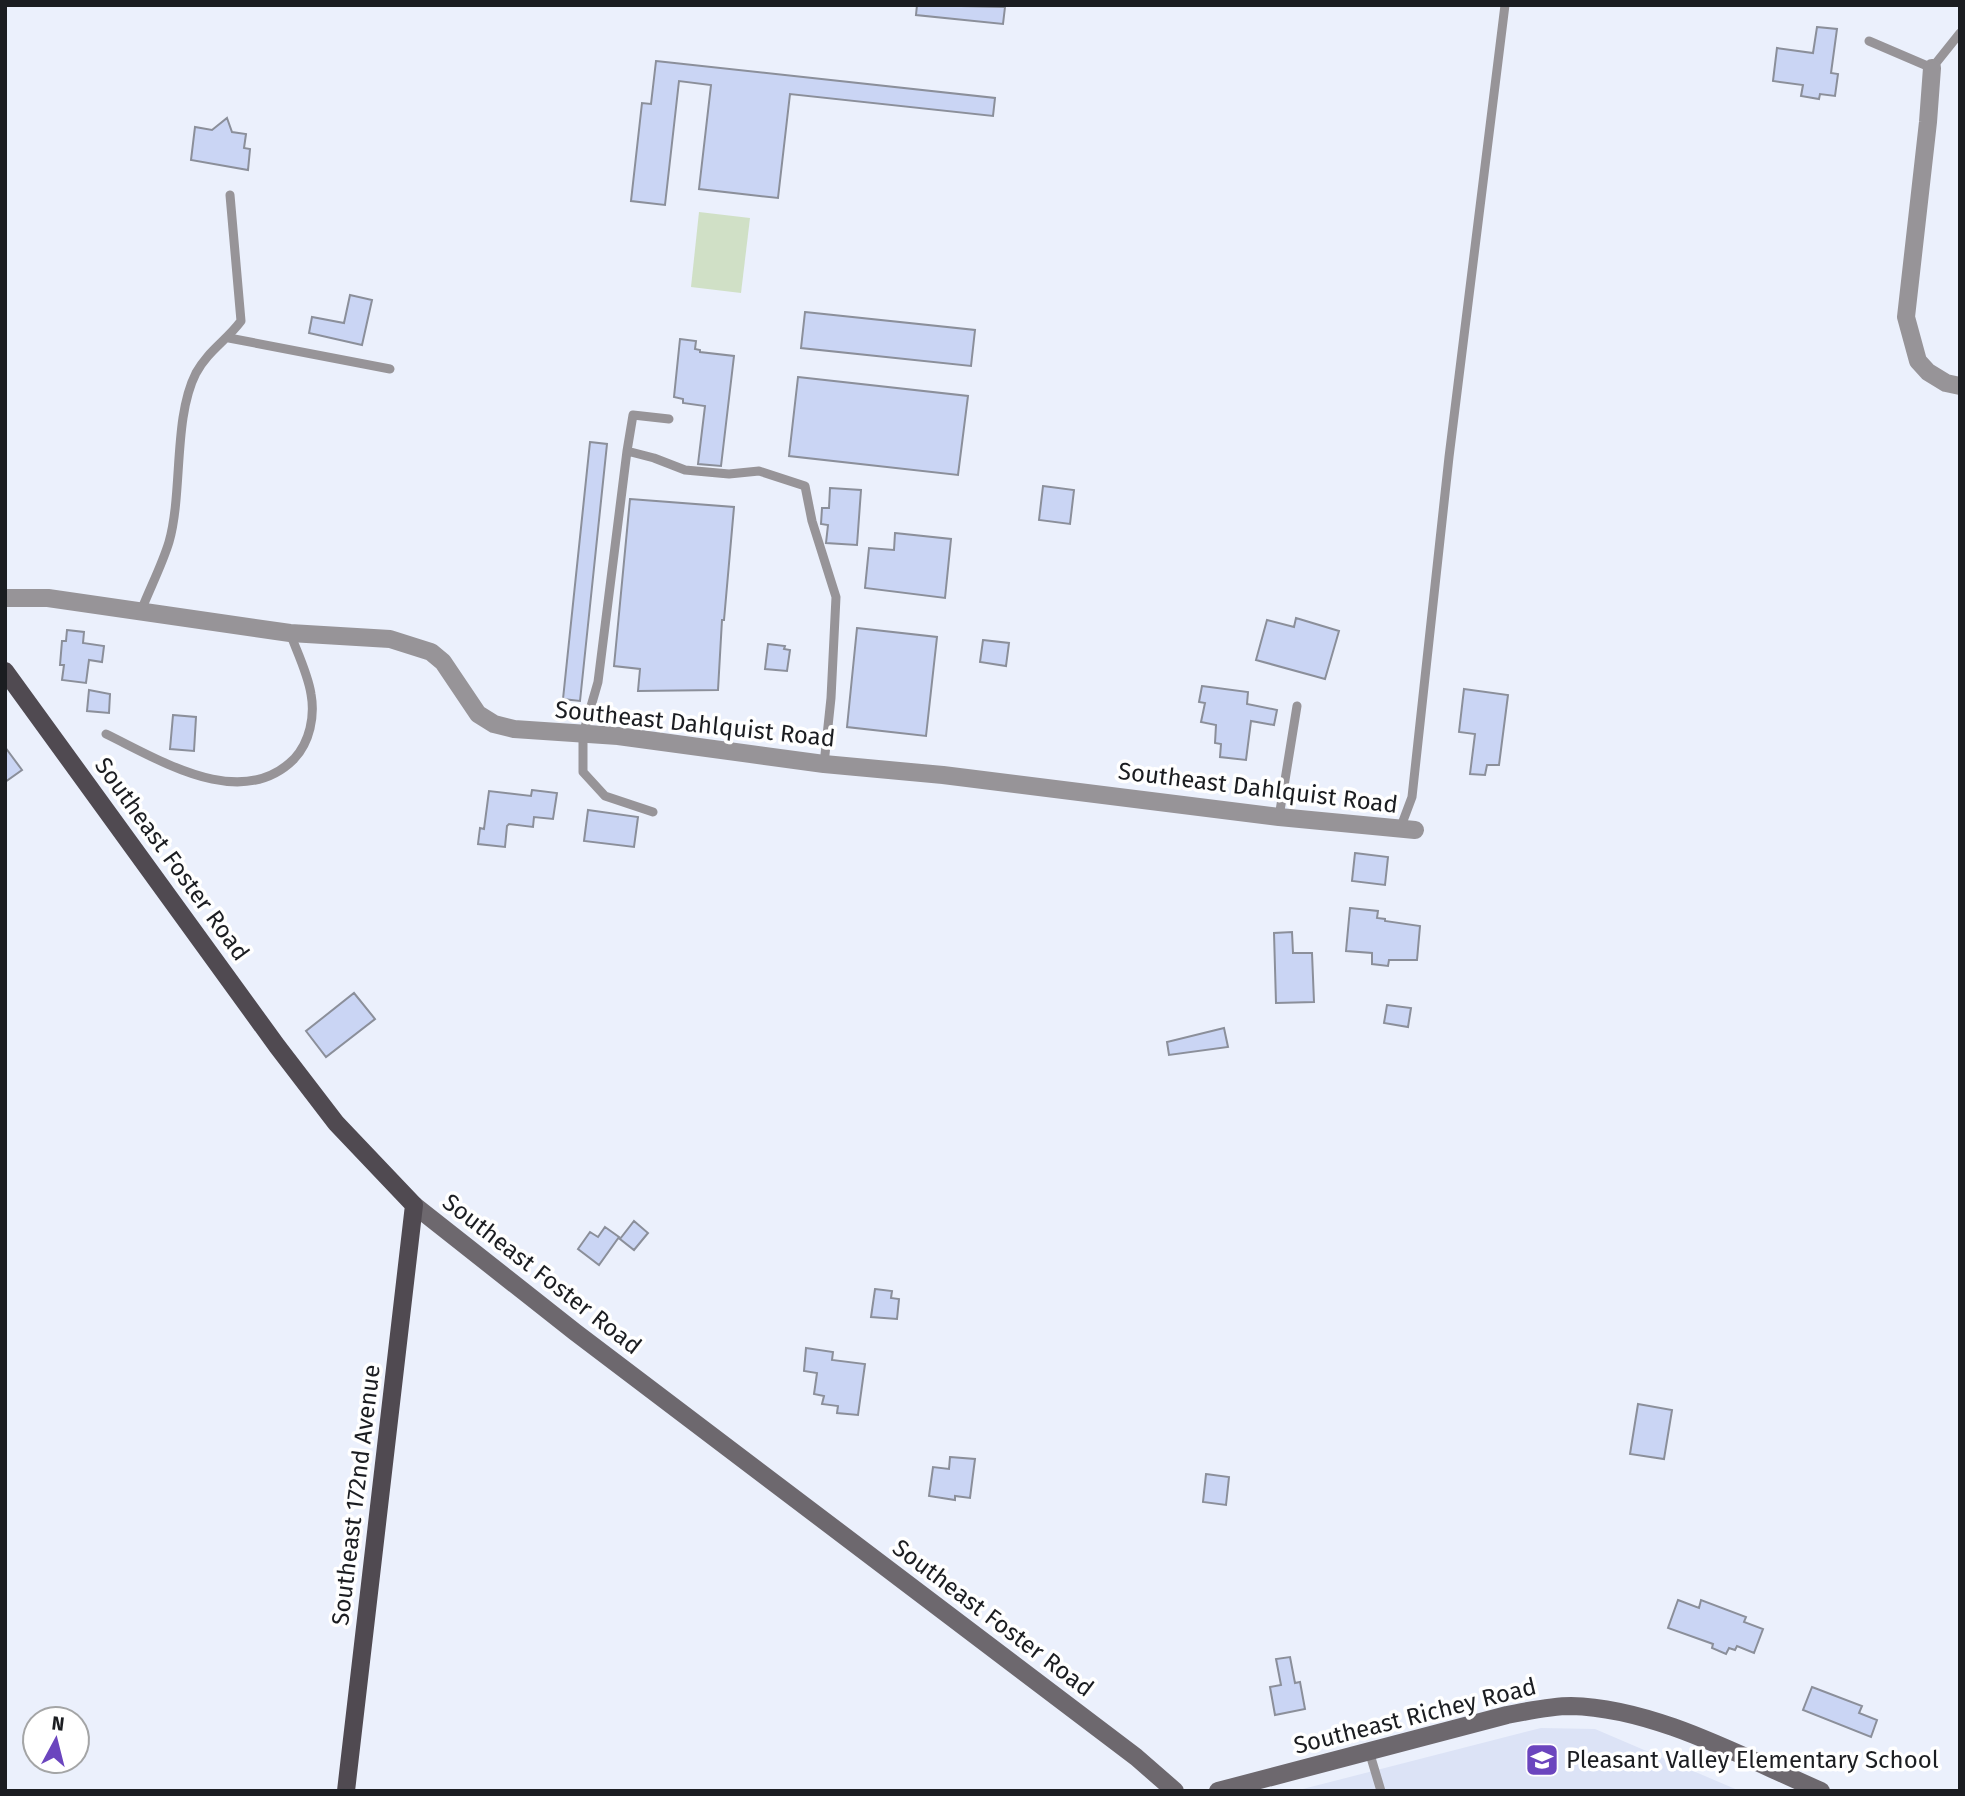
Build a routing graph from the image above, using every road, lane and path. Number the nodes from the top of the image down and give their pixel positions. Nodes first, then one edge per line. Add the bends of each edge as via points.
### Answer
1 (1505, 5) edge
2 (1960, 33) edge
3 (1869, 41) dead end
4 (1932, 68) junction
5 (230, 195) dead end
6 (229, 338) junction
7 (390, 369) dead end
8 (1960, 386) edge
9 (669, 419) dead end
10 (627, 451) junction
11 (5, 598) edge
12 (141, 611) junction
13 (290, 633) junction
14 (5, 671) edge
15 (1297, 706) dead end
16 (106, 734) dead end
17 (583, 734) junction
18 (824, 764) junction
19 (653, 812) dead end
20 (1279, 817) junction
21 (1408, 830) joint
22 (414, 1205) junction
23 (1369, 1751) junction
24 (346, 1791) edge
25 (1175, 1791) edge
26 (1217, 1791) edge
27 (1381, 1791) edge
28 (1821, 1791) edge

1 - 21 lane
2 - 4 lane
3 - 4 lane
4 - 8 street via 1906,317 1918,361 1946,383
5 - 6 lane via 241,321
6 - 7 lane
6 - 12 lane via 211,352 195,375 186,405 169,541
9 - 10 lane via 633,415
10 - 17 lane via 598,682
10 - 18 lane via 685,470 760,471 805,486 836,597
11 - 12 street, Southeast Dahlquist Road via 48,598
12 - 13 street, Southeast Dahlquist Road
13 - 16 lane via 312,693 312,717 308,738 284,769 265,779 222,782 180,769
13 - 17 street, Southeast Dahlquist Road via 390,639 417,646 443,662 478,714 494,724
14 - 22 main road, Southeast Foster Road via 328,1112
15 - 20 lane
17 - 18 street, Southeast Dahlquist Road
17 - 19 lane via 583,772 606,796
18 - 20 street, Southeast Dahlquist Road
20 - 21 street, Southeast Dahlquist Road
22 - 24 main road, Southeast 172nd Avenue
22 - 25 main road, Southeast Foster Road
23 - 26 main road, Southeast Richey Road
23 - 27 lane
23 - 28 main road, Southeast Richey Road via 1507,1715 1543,1708 1588,1708 1658,1723

